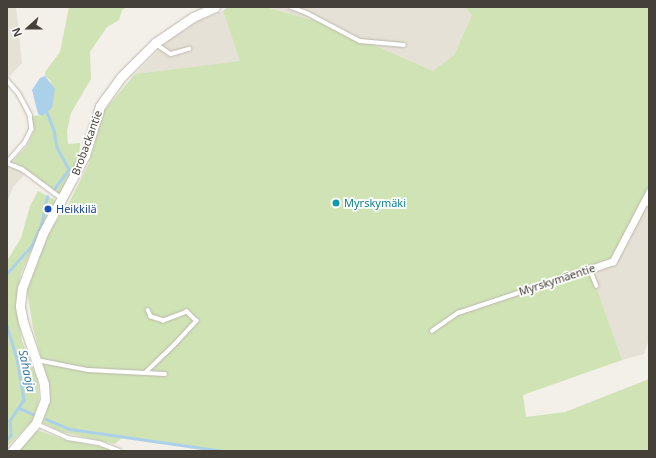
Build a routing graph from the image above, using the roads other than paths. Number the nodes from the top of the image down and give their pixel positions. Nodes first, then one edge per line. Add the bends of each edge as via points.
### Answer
1 (215, 7) edge
2 (290, 7) edge
3 (155, 43) junction
4 (404, 45) dead end
5 (189, 49) dead end
6 (7, 80) edge
7 (8, 163) edge
8 (648, 198) edge
9 (62, 199) junction
10 (590, 269) junction
11 (597, 286) dead end
12 (148, 311) dead end
13 (432, 332) dead end
14 (37, 360) junction
15 (144, 373) junction
16 (165, 374) dead end
17 (36, 423) junction
18 (12, 451) edge
19 (120, 451) edge

1 - 3 street, Brobackantie via 193,17
2 - 4 lane via 308,12 360,41
3 - 5 lane via 171,54
3 - 9 street, Brobackantie via 120,77 100,106 85,155
6 - 7 lane via 19,94 30,115 32,129 25,143
7 - 9 lane via 22,169
8 - 10 street, Myrskymäentie via 613,260
9 - 14 street, Brobackantie via 43,233 22,288 20,306 23,322
10 - 11 lane
10 - 13 lane, Myrskymäentie via 458,313
12 - 15 lane via 151,317 164,321 187,312 196,321 174,346
14 - 15 lane via 88,370
14 - 17 street, Brobackantie via 44,384 45,400
15 - 16 lane
17 - 18 street, Brobackantie
17 - 19 lane via 68,438 99,443

